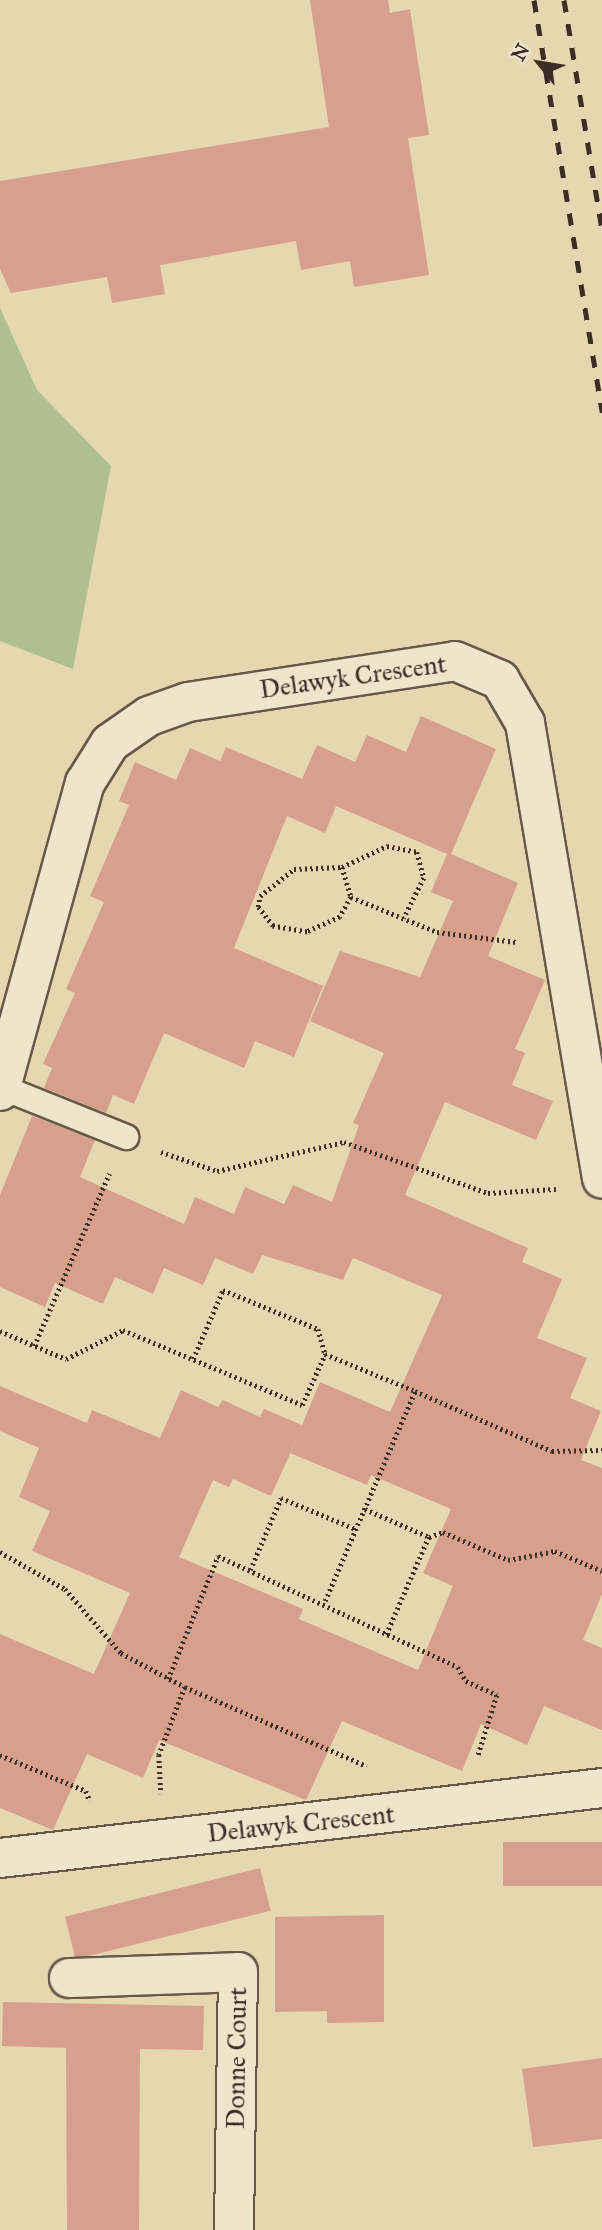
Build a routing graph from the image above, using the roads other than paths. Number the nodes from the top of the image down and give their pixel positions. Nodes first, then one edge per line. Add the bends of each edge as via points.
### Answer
1 (1, 1089) edge
2 (126, 1137) road end
3 (602, 1179) edge
4 (602, 1788) edge
5 (0, 1858) edge
6 (69, 1978) dead end
7 (234, 2230) edge

1 - 2 lane via 52,1102
1 - 3 street, Delawyk Crescent via 47,909 95,761 128,727 188,702 420,662 481,667 515,699 525,723
4 - 5 street, Delawyk Crescent
6 - 7 street, Donne Court via 238,1972

